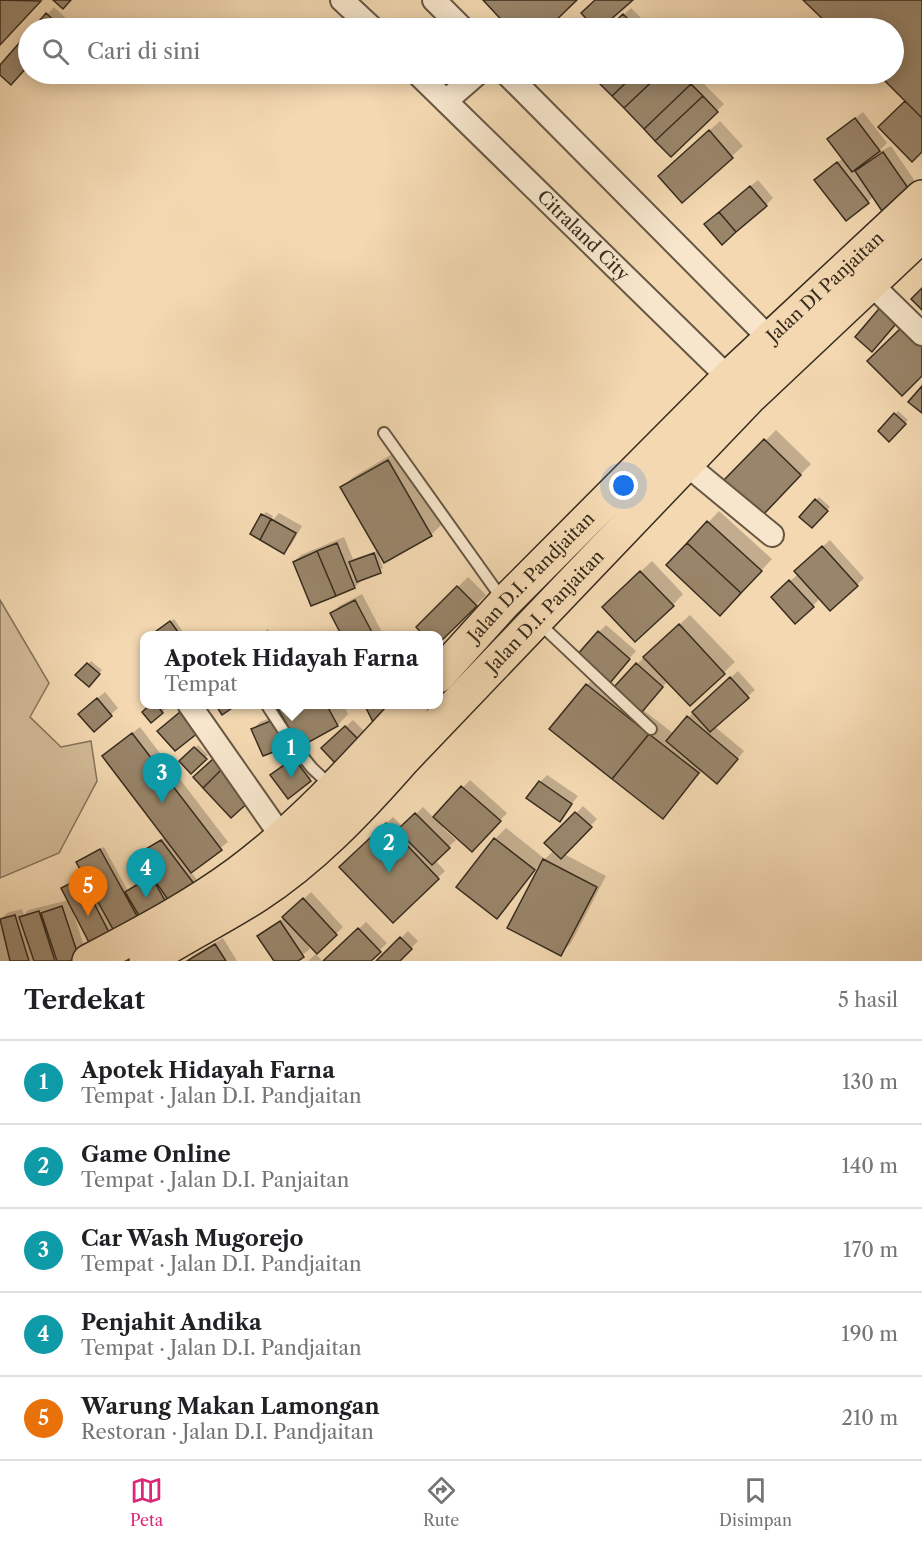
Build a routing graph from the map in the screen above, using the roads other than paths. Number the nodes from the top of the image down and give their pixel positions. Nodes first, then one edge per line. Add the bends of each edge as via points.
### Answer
1 (342, 0) edge
2 (434, 0) edge
3 (361, 18) edge
4 (452, 18) edge
5 (428, 84) edge
6 (466, 84) edge
7 (517, 84) edge
8 (446, 101) junction
9 (922, 196) edge
10 (922, 235) edge
11 (871, 284) junction
12 (922, 334) edge
13 (780, 347) junction
14 (739, 387) junction
15 (384, 433) dead end
16 (686, 464) junction
17 (772, 535) dead end
18 (505, 602) junction
19 (537, 621) junction
20 (443, 670) edge
21 (192, 709) edge
22 (269, 709) edge
23 (408, 709) edge
24 (651, 729) dead end
25 (335, 789) junction
26 (282, 837) junction
27 (148, 949) edge
28 (89, 961) edge

1 - 3 street
2 - 4 street
5 - 8 street, Citraland City
6 - 8 street
7 - 13 street
8 - 14 street, Citraland City
9 - 13 highway, Jalan DI Panjaitan
10 - 11 highway
11 - 12 street
11 - 13 highway via 831,319
13 - 14 highway, Jalan DI Panjaitan
14 - 16 highway, Jalan D.I. Panjaitan
14 - 18 highway, Jalan D.I. Pandjaitan
15 - 18 lane
16 - 17 street
16 - 19 highway, Jalan D.I. Panjaitan
18 - 20 highway, Jalan D.I. Pandjaitan
19 - 24 lane
19 - 27 highway, Jalan D.I. Panjaitan via 322,845 257,896
21 - 26 street
22 - 25 lane via 305,759
23 - 25 highway
25 - 26 highway
26 - 27 highway via 189,906
27 - 28 highway

